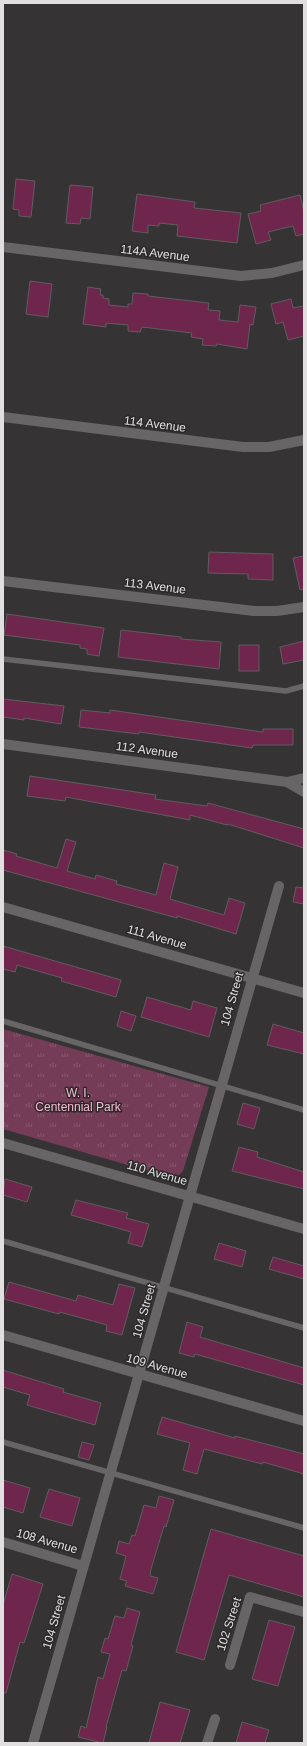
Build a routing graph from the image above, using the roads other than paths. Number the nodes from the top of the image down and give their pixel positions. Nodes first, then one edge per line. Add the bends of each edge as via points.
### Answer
1 (3, 247) edge
2 (304, 265) edge
3 (3, 417) edge
4 (304, 440) edge
5 (3, 581) edge
6 (304, 607) edge
7 (3, 659) edge
8 (304, 686) edge
9 (3, 744) edge
10 (304, 778) edge
11 (287, 782) junction
12 (304, 792) edge
13 (279, 886) dead end
14 (3, 906) edge
15 (252, 978) junction
16 (304, 993) edge
17 (3, 1021) edge
18 (221, 1086) junction
19 (304, 1110) edge
20 (3, 1142) edge
21 (190, 1196) junction
22 (304, 1228) edge
23 (3, 1241) edge
24 (164, 1287) junction
25 (304, 1328) edge
26 (3, 1335) edge
27 (139, 1374) junction
28 (304, 1421) edge
29 (3, 1442) edge
30 (110, 1473) junction
31 (304, 1528) edge
32 (3, 1542) edge
33 (83, 1566) junction
34 (304, 1612) edge
35 (230, 1665) dead end
36 (215, 1719) dead end
37 (33, 1743) edge
38 (208, 1743) edge

1 - 2 street, 114A Avenue via 241,276 272,273
3 - 4 street, 114 Avenue via 244,447 269,447
5 - 6 street, 113 Avenue via 254,611
7 - 8 lane via 286,691
9 - 11 street, 112 Avenue
10 - 11 street, 112 Avenue
11 - 12 street, 112 Avenue
13 - 15 street, 104 Street
14 - 15 street, 111 Avenue
15 - 16 street, 111 Avenue
15 - 18 street, 104 Street
17 - 18 lane
18 - 19 lane
18 - 21 street, 104 Street
20 - 21 street, 110 Avenue
21 - 22 street, 110 Avenue
21 - 24 street, 104 Street
23 - 24 lane
24 - 25 lane
24 - 27 street, 104 Street
26 - 27 street, 109 Avenue
27 - 28 street, 109 Avenue
27 - 30 street, 104 Street
29 - 30 lane
30 - 31 lane
30 - 33 street, 104 Street
32 - 33 street, 108 Avenue
33 - 37 street, 104 Street
34 - 35 street, 102 Street via 250,1597
36 - 38 street

